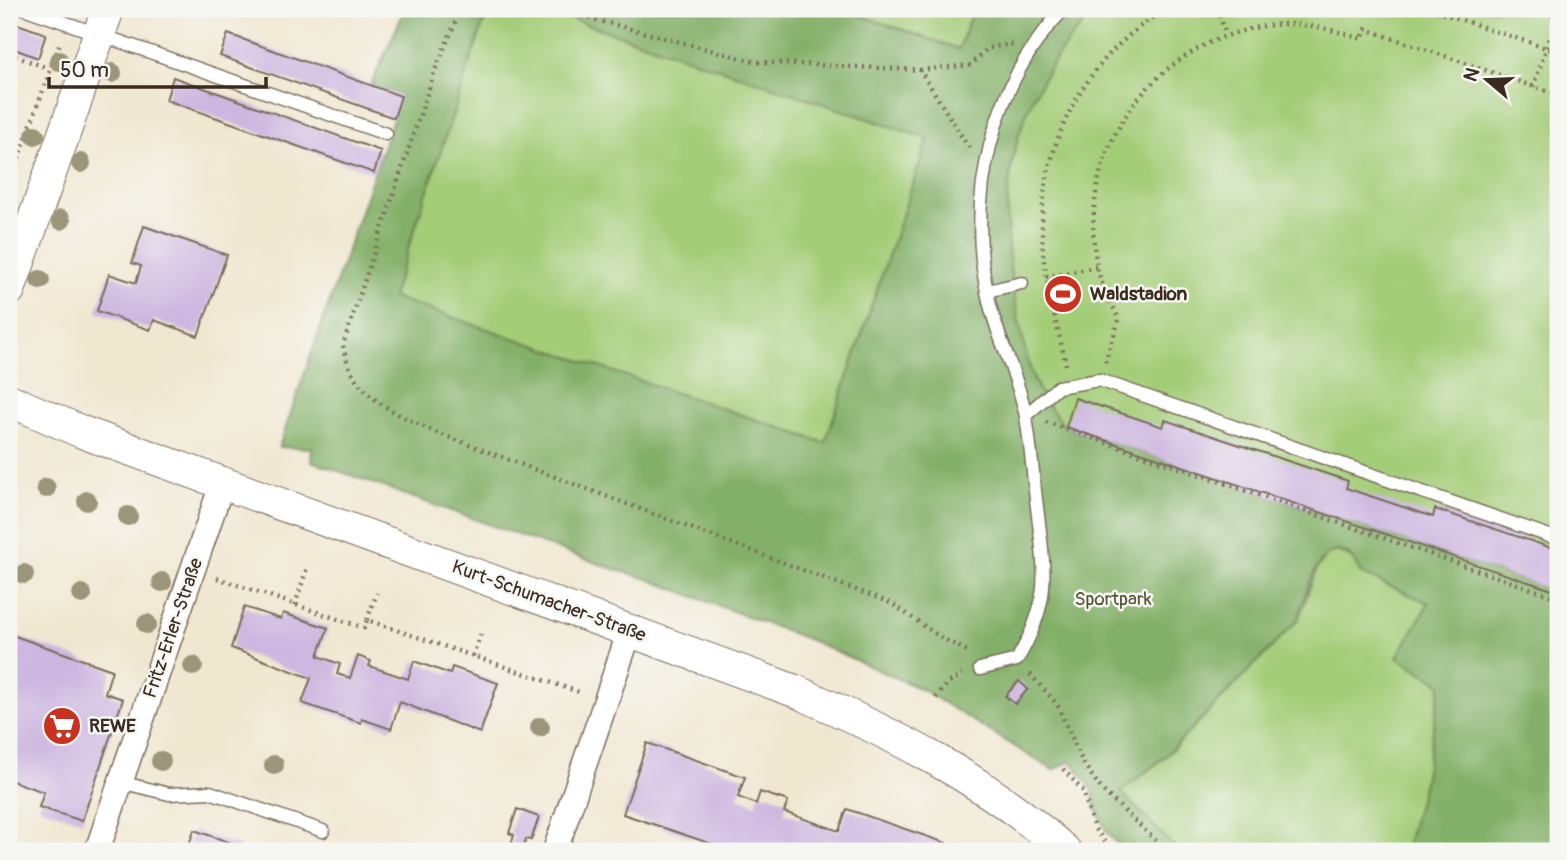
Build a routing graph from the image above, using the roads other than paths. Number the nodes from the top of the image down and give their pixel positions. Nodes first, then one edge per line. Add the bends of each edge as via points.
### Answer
1 (26, 9) edge
2 (1064, 9) edge
3 (103, 21) edge
4 (386, 134) dead end
5 (1022, 283) dead end
6 (9, 290) edge
7 (987, 291) junction
8 (9, 400) edge
9 (1026, 415) junction
10 (222, 484) junction
11 (1558, 539) edge
12 (630, 630) junction
13 (980, 669) road end
14 (120, 782) junction
15 (323, 831) dead end
16 (97, 851) edge
17 (555, 851) edge
18 (1065, 851) edge

1 - 3 lane via 67,23
2 - 7 lane via 1037,41 1006,96 984,172 982,262
3 - 4 lane
3 - 6 street
5 - 7 lane
7 - 9 lane
8 - 10 street, Kurt-Schumacher-Straße
9 - 11 lane via 1058,387 1099,380
9 - 13 lane via 1045,571 1043,601 1035,628 1017,660
10 - 12 street, Kurt-Schumacher-Straße
10 - 14 street, Fritz-Erler-Straße
12 - 17 street
12 - 18 street, Kurt-Schumacher-Straße via 773,681 871,725 965,777
14 - 15 lane via 169,794 210,792
14 - 16 street, Fritz-Erler-Straße

